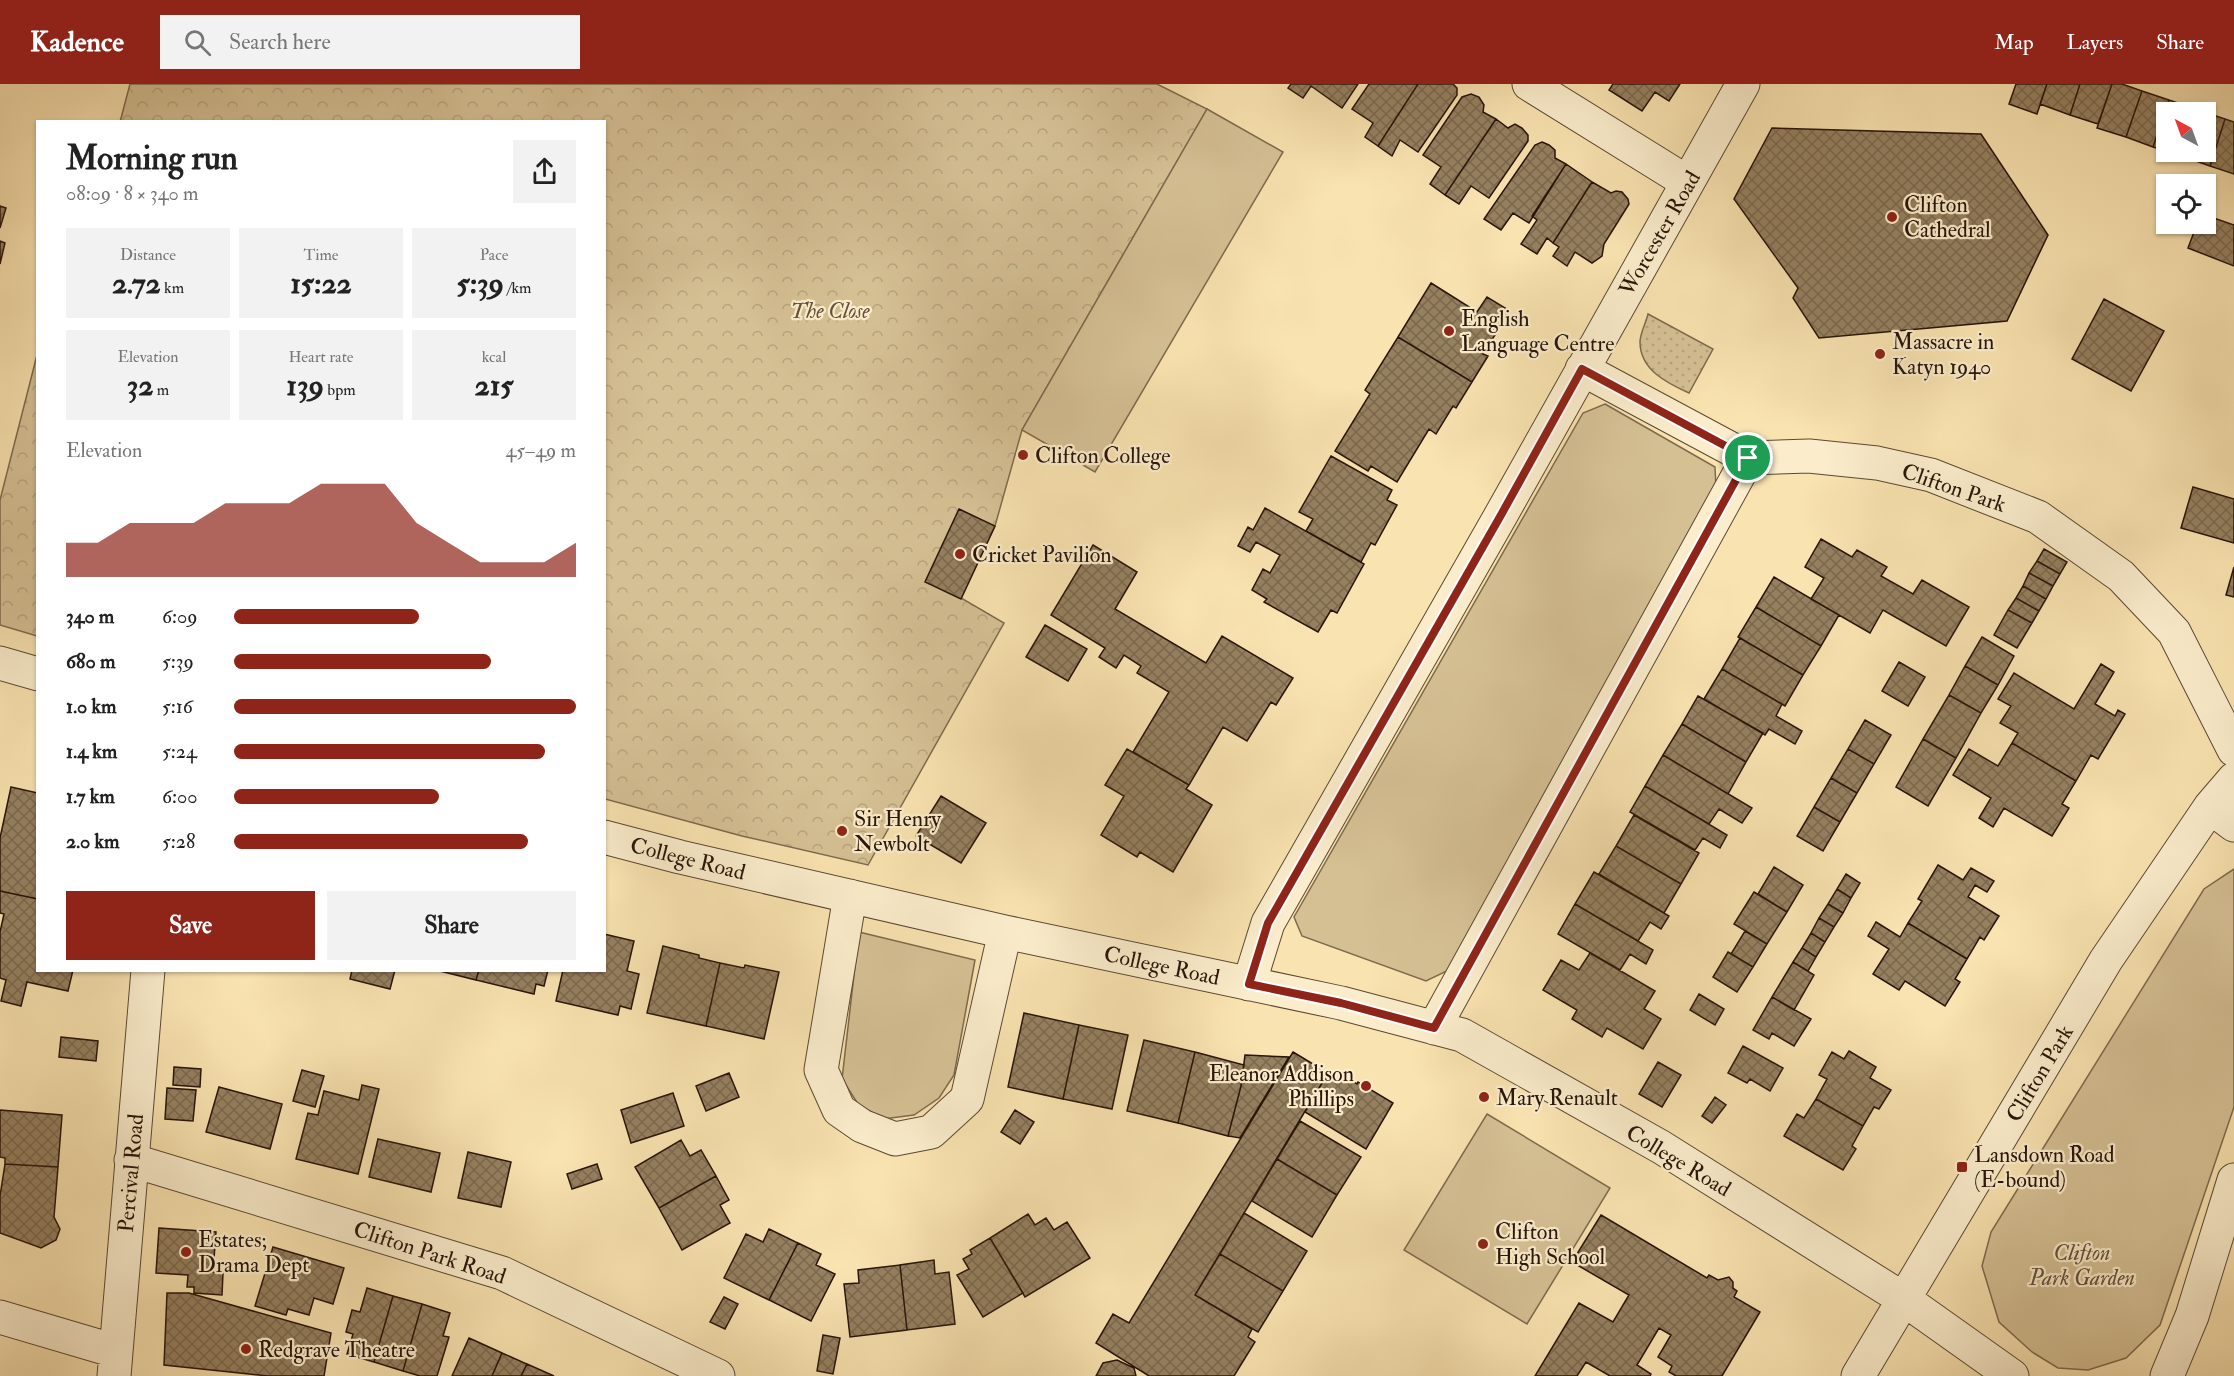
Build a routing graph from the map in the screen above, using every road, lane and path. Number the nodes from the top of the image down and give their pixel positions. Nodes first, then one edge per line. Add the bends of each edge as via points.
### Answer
1 (1529, 84) edge
2 (1743, 84) edge
3 (1687, 182) junction
4 (1582, 369) junction
5 (1748, 458) junction
6 (0, 663) edge
7 (36, 673) edge
8 (2234, 750) edge
9 (2234, 779) edge
10 (2222, 816) edge
11 (606, 838) edge
12 (850, 897) junction
13 (1005, 932) junction
14 (148, 972) edge
15 (1249, 984) junction
16 (1434, 1028) junction
17 (131, 1160) junction
18 (2234, 1180) edge
19 (1905, 1300) junction
20 (0, 1317) edge
21 (115, 1364) edge
22 (718, 1376) edge
23 (1858, 1376) edge
24 (2012, 1376) edge
25 (2167, 1376) edge

1 - 3 street
2 - 3 street, Worcester Road
3 - 4 street, Worcester Road
4 - 5 street
4 - 15 street, Worcester Road via 1268,923
5 - 8 street, Clifton Park via 1809,456 1877,463 1931,475 2038,517 2121,576 2174,632
5 - 16 street
6 - 7 street
9 - 10 street, Clifton Park
10 - 19 street, Clifton Park via 2106,960
11 - 12 street, College Road
12 - 13 street, College Road
12 - 13 street via 821,1070 839,1110 862,1126 895,1139 931,1132 967,1099
13 - 15 street, College Road
14 - 17 street, Percival Road
15 - 16 street, College Road
16 - 19 street, College Road via 1462,1035 1661,1147
17 - 21 street, Percival Road
17 - 22 street, Clifton Park Road via 502,1273
18 - 25 street via 2192,1316
19 - 23 street, Clifton Park
19 - 24 street, College Road
20 - 21 street

